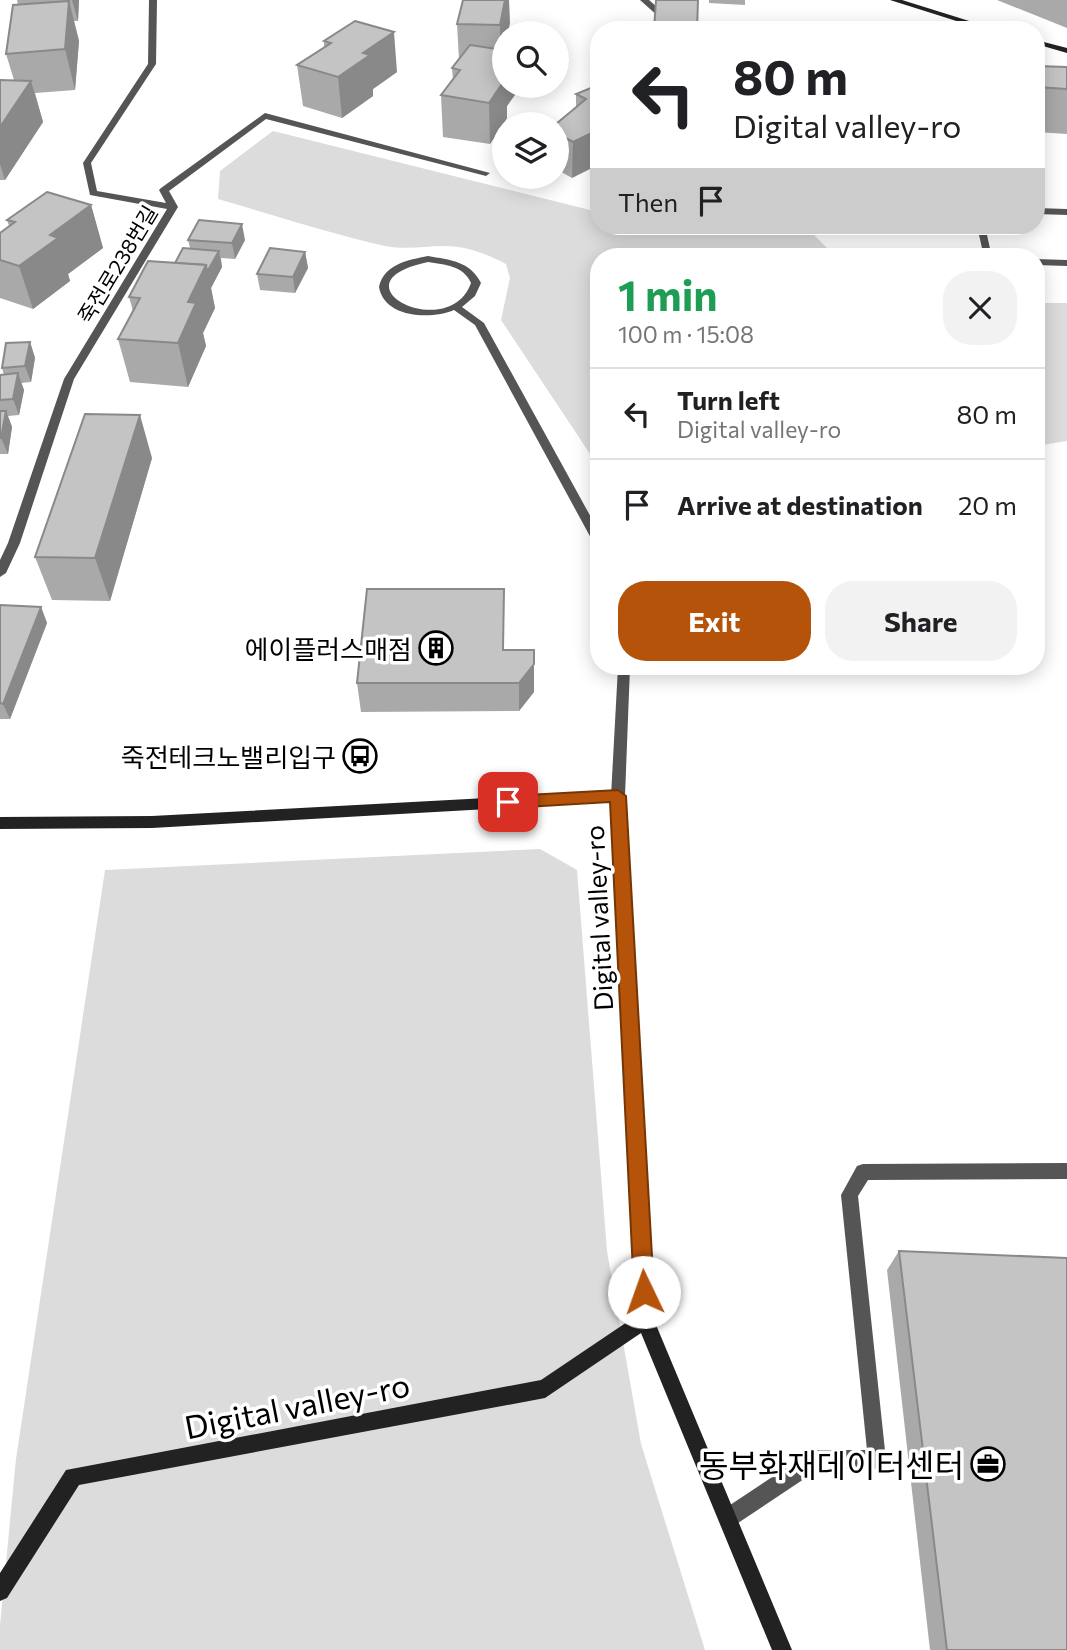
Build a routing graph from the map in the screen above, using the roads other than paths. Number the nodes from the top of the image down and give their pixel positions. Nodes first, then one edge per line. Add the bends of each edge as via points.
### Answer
1 (153, 0) edge
2 (644, 0) edge
3 (894, 0) edge
4 (662, 15) edge
5 (964, 21) edge
6 (1045, 45) edge
7 (1067, 51) edge
8 (486, 173) dead end
9 (173, 207) junction
10 (1045, 211) edge
11 (1067, 212) edge
12 (1045, 262) edge
13 (1067, 263) edge
14 (456, 307) junction
15 (590, 525) edge
16 (0, 573) edge
17 (624, 675) edge
18 (618, 796) junction
19 (0, 823) edge
20 (1067, 1171) edge
21 (645, 1320) junction
22 (728, 1518) junction
23 (0, 1591) edge
24 (782, 1650) edge

1 - 9 street, 죽전로238번길 via 152,64 87,163 93,193
2 - 4 street
3 - 5 street
6 - 7 street
8 - 9 street via 265,116 164,190
9 - 16 street, 죽전로238번길 via 69,379
10 - 11 street
12 - 13 street
14 - 14 street via 409,310 387,298 384,280 413,262 456,264 475,276 477,285 475,293
14 - 15 street via 479,323
17 - 18 street
18 - 19 street, Digital valley-ro via 152,822
18 - 21 street, Digital valley-ro
20 - 22 street via 863,1172 849,1195 877,1461 817,1459
21 - 22 street, Digital valley-ro
21 - 23 street, Digital valley-ro via 545,1389 73,1477
22 - 24 street, Digital valley-ro

